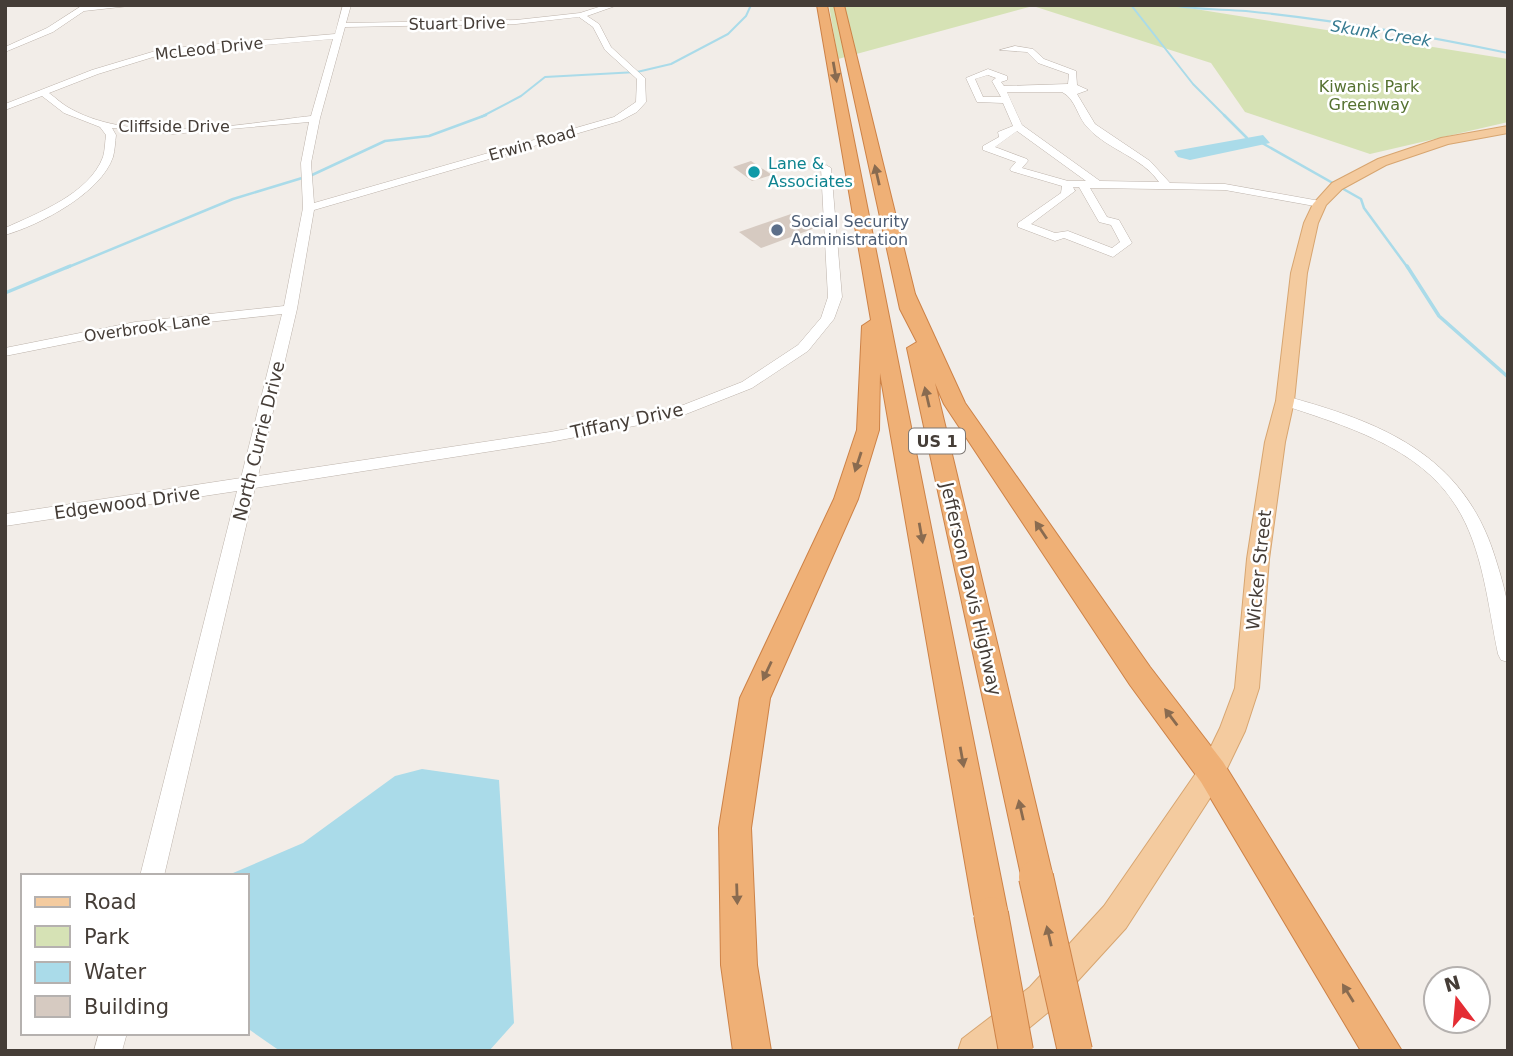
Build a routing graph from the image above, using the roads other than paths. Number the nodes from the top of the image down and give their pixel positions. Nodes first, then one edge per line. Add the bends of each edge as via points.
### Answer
1 (134, 5) edge
2 (347, 5) edge
3 (614, 5) edge
4 (822, 5) edge
5 (839, 5) edge
6 (87, 7) edge
7 (581, 15) junction
8 (339, 30) junction
9 (5, 50) edge
10 (1039, 60) dead end
11 (1002, 89) junction
12 (1068, 89) junction
13 (42, 92) junction
14 (1007, 100) junction
15 (5, 107) edge
16 (315, 118) junction
17 (105, 126) junction
18 (1018, 127) junction
19 (1508, 129) edge
20 (826, 168) dead end
21 (1067, 184) junction
22 (1083, 185) junction
23 (1098, 185) junction
24 (1167, 186) junction
25 (1320, 204) junction
26 (310, 208) junction
27 (5, 232) edge
28 (873, 273) junction
29 (905, 293) junction
30 (290, 309) junction
31 (5, 352) edge
32 (1285, 401) junction
33 (248, 485) junction
34 (5, 520) edge
35 (1508, 654) edge
36 (1212, 772) junction
37 (152, 874) edge
38 (752, 1051) edge
39 (974, 1051) edge
40 (1016, 1051) edge
41 (1075, 1051) edge
42 (1383, 1051) edge

1 - 6 street
2 - 8 street, North Currie Drive
3 - 7 street, Stuart Drive
4 -> 28 highway, Jefferson Davis Highway / US 1
29 -> 5 highway, Jefferson Davis Highway / US 1
6 - 9 street
7 - 8 street, Stuart Drive
7 - 26 street, Erwin Road via 641,78 641,102 634,110 617,119
8 - 13 street, McLeod Drive via 162,52
8 - 16 street, North Currie Drive
10 - 12 street via 1073,73
11 - 12 street
11 - 14 street
11 - 14 street via 996,81 1004,78 988,72 970,78 980,100
12 - 24 street via 1091,126 1146,163
13 - 15 street, McLeod Drive
13 - 17 street, Cliffside Drive via 72,116
14 - 18 street
16 - 17 street, Cliffside Drive via 186,129
16 - 26 street, North Currie Drive via 306,163
17 - 27 street via 111,135 108,158 99,173 43,216
18 - 21 street via 987,148 1023,161 1015,169
18 - 23 street
19 - 25 main road, Wicker Street via 1445,141 1382,162 1337,186
20 - 33 street, Tiffany Drive via 835,297 827,319 803,348 747,385 676,414
21 - 22 street
21 - 22 street via 1065,195 1022,225 1055,237 1064,234 1113,253 1126,243 1115,222 1103,220
22 - 23 street
23 - 24 street
24 - 25 street via 1225,187
25 - 32 main road, Wicker Street via 1299,273
26 - 30 street, North Currie Drive
28 -> 38 highway via 868,430 846,499 755,698 737,815 739,965
28 -> 40 highway, Jefferson Davis Highway / US 1, bridge
36 -> 29 highway via 1140,676 955,404
41 -> 29 highway, Jefferson Davis Highway / US 1, bridge
30 - 31 street, Overbrook Lane via 135,326
30 - 33 street, North Currie Drive
32 - 35 street via 1362,427 1416,455 1439,474 1461,499 1477,528
32 - 36 main road, Wicker Street via 1258,559 1247,688
33 - 34 street, Edgewood Drive
33 - 37 street, North Currie Drive
36 - 39 main road, Wicker Street via 1115,917 1041,998
42 -> 36 highway

